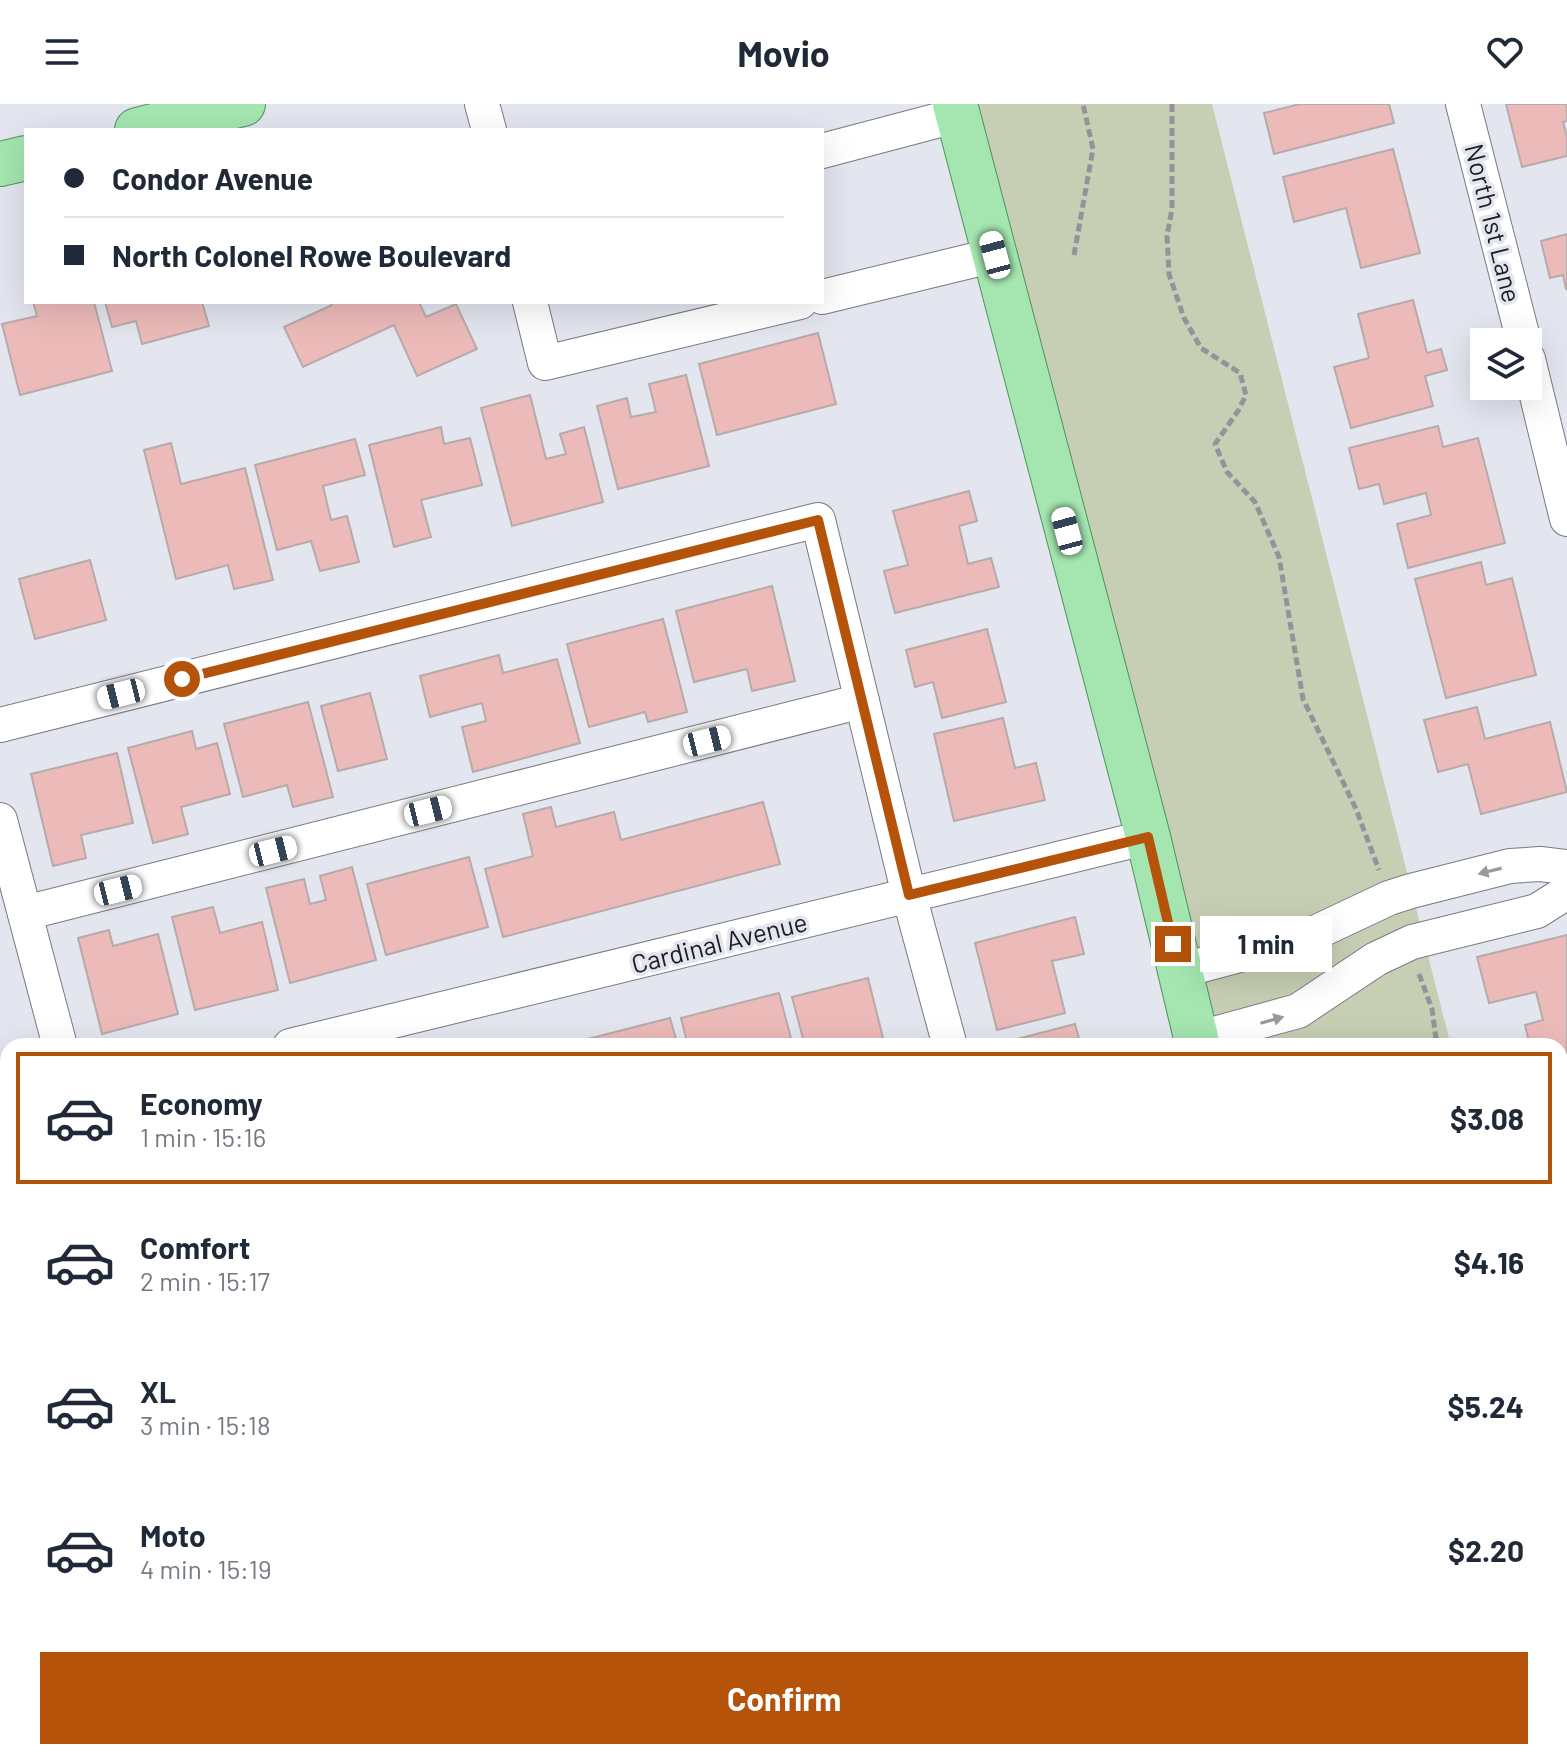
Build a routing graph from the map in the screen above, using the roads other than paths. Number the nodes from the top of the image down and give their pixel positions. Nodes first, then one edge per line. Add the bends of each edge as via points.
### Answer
1 (243, 104) edge
2 (482, 104) edge
3 (1463, 104) edge
4 (956, 110) edge
5 (145, 128) edge
6 (488, 128) edge
7 (824, 150) edge
8 (24, 158) edge
9 (0, 164) edge
10 (995, 255) junction
11 (824, 297) edge
12 (530, 304) edge
13 (792, 304) edge
14 (1520, 328) edge
15 (1542, 392) edge
16 (1556, 424) edge
17 (1567, 519) edge
18 (862, 701) junction
19 (0, 725) edge
20 (0, 820) edge
21 (1148, 837) junction
22 (1567, 867) edge
23 (1378, 889) junction
24 (1567, 892) edge
25 (909, 895) junction
26 (25, 913) junction
27 (1405, 960) junction
28 (1179, 971) junction
29 (58, 1038) edge
30 (323, 1038) edge
31 (948, 1038) edge
32 (1196, 1038) edge
33 (1213, 1038) edge

1 - 5 main road
2 - 6 street
3 - 14 street, North 1st Lane
4 - 7 street
4 - 10 main road
8 - 9 main road
10 - 11 street
10 - 21 main road
12 - 13 street via 545,363
15 - 16 street
16 - 17 street
18 - 19 street via 818,520
18 - 25 street
18 - 26 street
20 - 26 street
21 - 25 street, Cardinal Avenue
21 - 28 main road
22 -> 23 street via 1510,866 1411,891
23 - 27 street via 1386,926
23 - 28 street via 1304,938
24 - 27 street via 1537,911 1412,942
25 - 30 street, Cardinal Avenue
25 - 31 street
26 - 29 street
33 -> 27 street via 1298,1011 1376,959
28 - 32 main road

